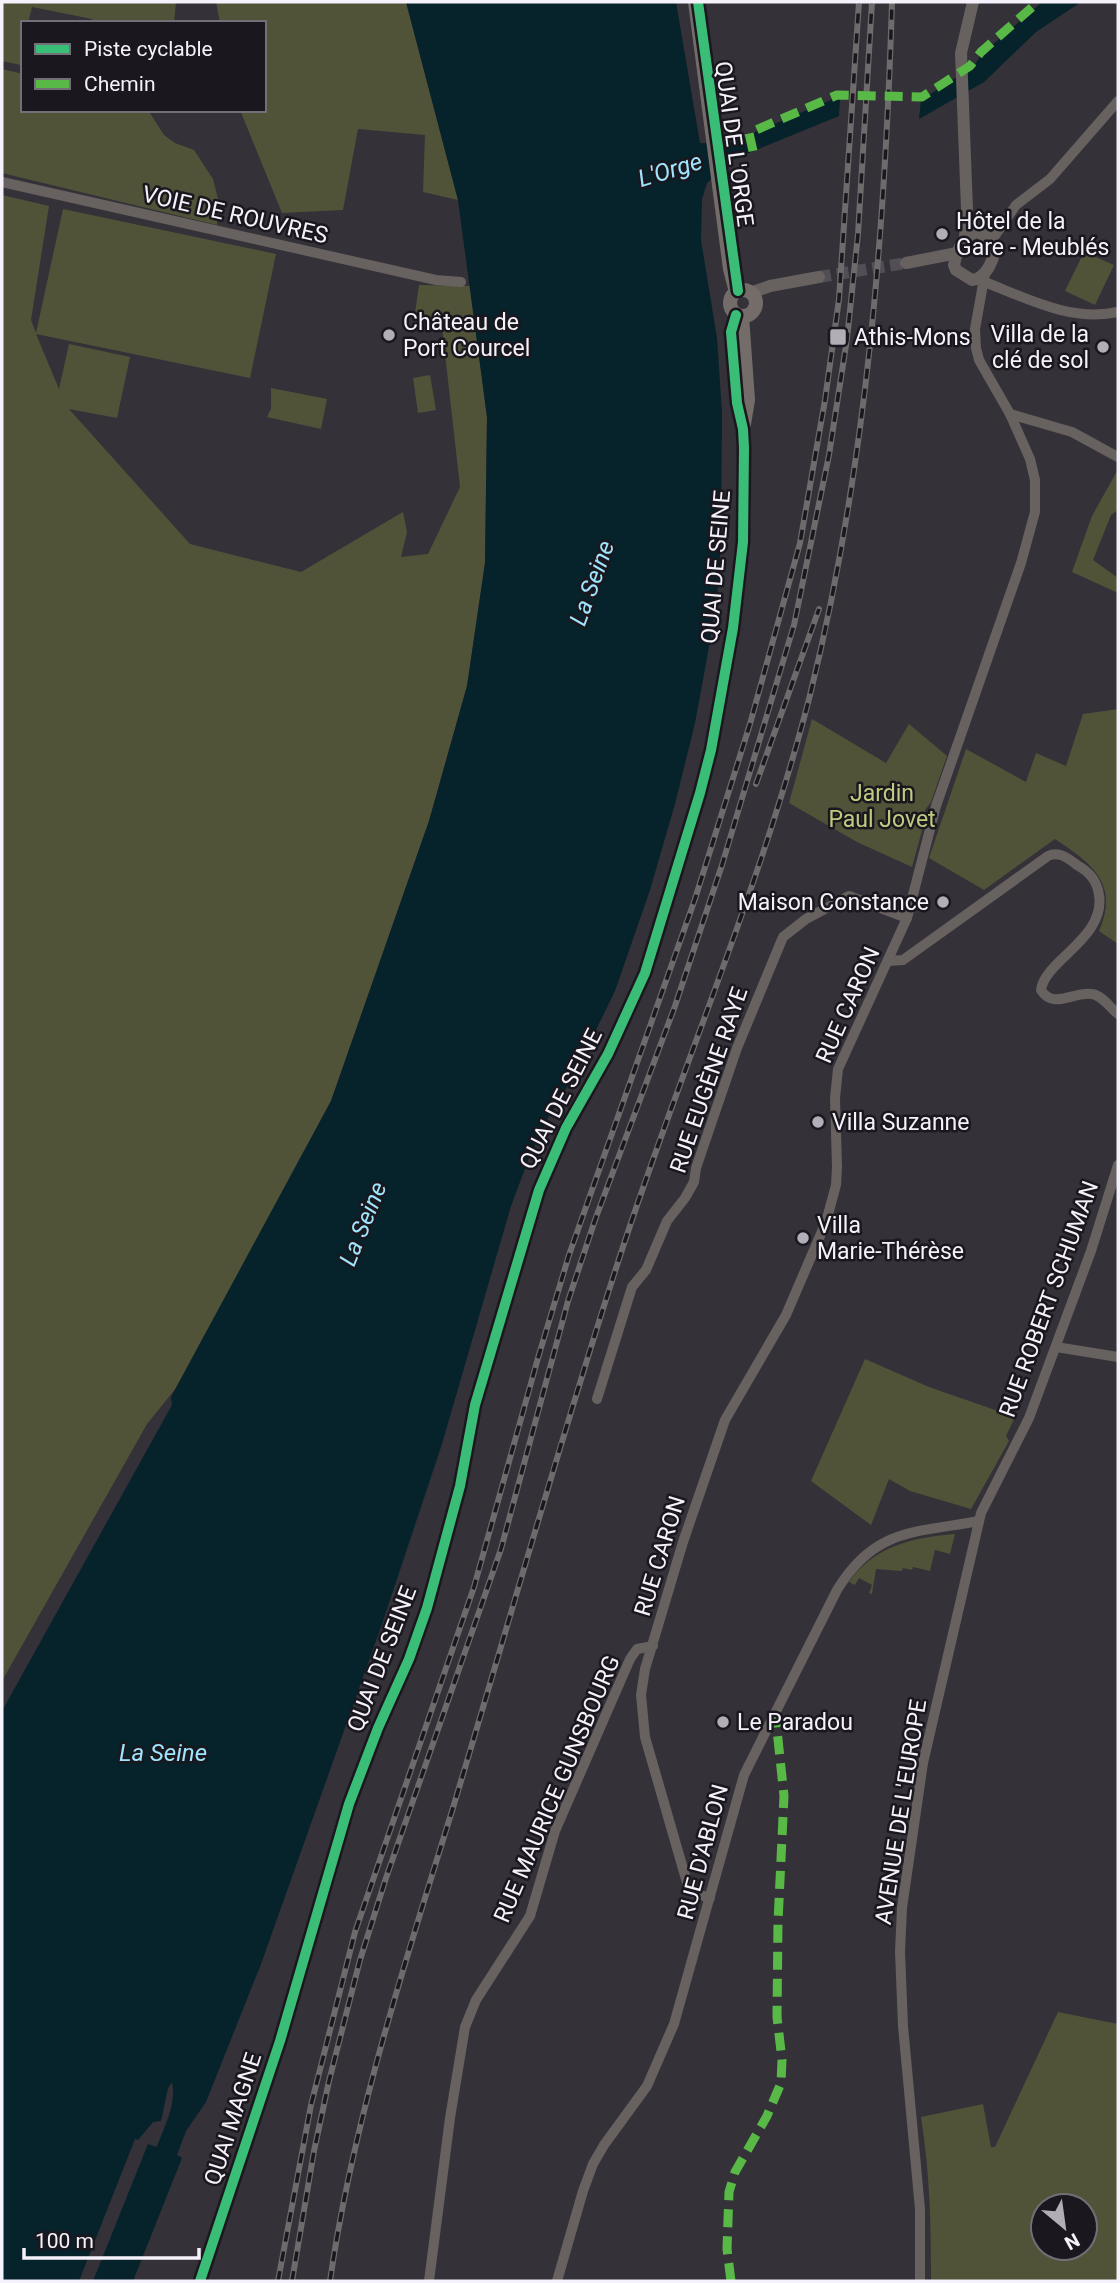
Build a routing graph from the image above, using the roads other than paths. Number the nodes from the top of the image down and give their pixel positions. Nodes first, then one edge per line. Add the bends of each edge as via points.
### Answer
1 (695, 2) edge
2 (973, 2) edge
3 (1118, 101) edge
4 (2, 182) edge
5 (967, 216) junction
6 (978, 232) junction
7 (965, 238) junction
8 (992, 240) junction
9 (956, 259) junction
10 (906, 263) tunnel mouth
11 (819, 277) tunnel mouth
12 (985, 278) junction
13 (461, 282) dead end
14 (743, 292) junction
15 (1118, 312) edge
16 (739, 316) junction
17 (1010, 414) junction
18 (1118, 457) edge
19 (907, 918) junction
20 (888, 961) junction
21 (1118, 1014) edge
22 (1118, 1165) edge
23 (1056, 1347) junction
24 (1118, 1357) edge
25 (597, 1399) dead end
26 (979, 1521) junction
27 (653, 1646) junction
28 (710, 1898) junction
29 (301, 1969) joint
30 (559, 2279) edge
31 (200, 2281) edge
32 (429, 2281) edge
33 (920, 2281) edge

1 - 14 main road, QUAI DE L'ORGE via 730,269
2 - 5 street via 961,66
3 - 8 street via 1050,179 1016,205
4 - 13 street, VOIE DE ROUVRES
5 - 6 street
5 - 7 street
6 - 7 street
6 - 8 street
7 - 9 street
8 - 12 street via 996,249
9 - 10 street
9 - 12 street via 956,270 972,280
11 - 14 street
12 - 15 street via 1069,312
12 - 17 street, RUE CARON via 975,343 979,360
14 - 16 main road via 732,296 729,305
14 - 16 main road via 755,300 755,308 749,315
16 - 29 main road, QUAI DE SEINE via 748,400 743,429 743,542 711,750 640,984 538,1190 475,1405 460,1486 427,1608 349,1804
17 - 18 street via 1072,432
17 - 19 street, RUE CARON via 1030,458 1035,512 936,806
19 - 20 street, RUE CARON
19 - 25 street, RUE EUGÈNE RAYE via 849,896 783,936 737,1048 694,1182 632,1287
20 - 21 street via 903,960 1048,856 1058,854 1092,877 1100,905 1091,926 1041,990 1053,1000 1091,993
20 - 27 street, RUE CARON via 838,1069 836,1185 826,1222 786,1315 725,1420
22 - 23 street, RUE ROBERT SCHUMAN
23 - 24 street
23 - 26 street, RUE ROBERT SCHUMAN via 1029,1418
26 - 28 street, RUE D'ABLON via 891,1538 865,1553 848,1572 744,1775
26 - 33 street, AVENUE DE L'EUROPE via 923,1763 902,1908 903,2026 918,2169
27 - 28 street, RUE CARON via 641,1695 645,1737 688,1886
27 - 32 street, RUE MAURICE GUNSBOURG via 637,1649 630,1659 555,1831 530,1916 476,2000 465,2026
28 - 30 street, RUE D'ABLON via 674,2024 647,2086 593,2164
29 - 31 main road, QUAI MAGNE

